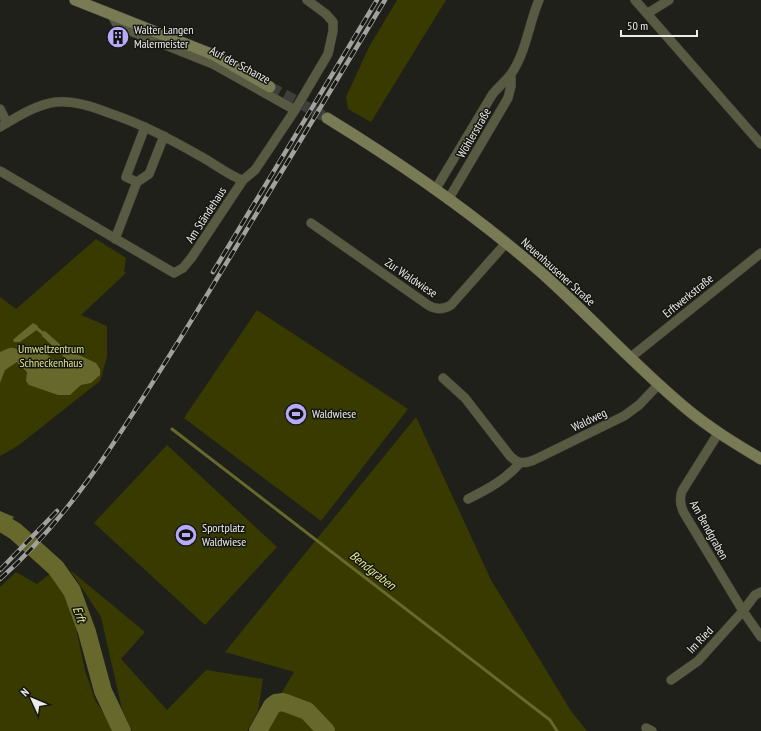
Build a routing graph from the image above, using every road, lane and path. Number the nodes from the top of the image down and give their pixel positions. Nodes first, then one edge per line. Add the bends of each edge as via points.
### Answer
1 (75, 0) edge
2 (307, 0) edge
3 (539, 0) edge
4 (635, 0) edge
5 (670, 0) edge
6 (648, 13) junction
7 (111, 14) junction
8 (511, 74) junction
9 (270, 87) tunnel mouth
10 (0, 108) edge
11 (295, 110) junction
12 (327, 118) tunnel mouth
13 (4, 125) edge
14 (145, 127) junction
15 (164, 136) junction
16 (761, 144) edge
17 (0, 171) edge
18 (243, 180) junction
19 (137, 182) junction
20 (435, 190) junction
21 (448, 200) junction
22 (311, 223) dead end
23 (116, 239) junction
24 (506, 243) junction
25 (761, 253) edge
26 (631, 357) junction
27 (443, 378) dead end
28 (659, 384) junction
29 (719, 432) junction
30 (761, 459) edge
31 (520, 463) junction
32 (468, 499) dead end
33 (761, 592) edge
34 (743, 611) junction
35 (761, 637) edge
36 (671, 680) dead end

1 - 7 main road, Auf der Schanze
2 - 11 street, Am Ständehaus via 333,22 333,31 328,54
3 - 8 street, Wöhlerstraße
4 - 6 street
5 - 6 street
6 - 16 street
7 - 9 main road, Auf der Schanze via 214,55
7 - 11 street, Auf der Schanze via 118,26 213,64
8 - 20 street, Wöhlerstraße via 496,89
8 - 21 street, Wöhlerstraße via 508,98
10 - 13 street
11 - 18 street, Am Ständehaus via 255,170
12 - 20 main road, Neuenhausener Straße
13 - 14 street via 49,103 71,102
14 - 15 street
14 - 19 street via 126,177
15 - 18 street
15 - 19 street via 149,174
17 - 23 street, Am Ständehaus
18 - 23 street, Am Ständehaus via 192,257 185,266 174,273
19 - 23 street
20 - 21 main road, Neuenhausener Straße
21 - 24 main road, Neuenhausener Straße
22 - 24 street, Zur Waldwiese via 436,309 451,304
24 - 26 main road, Neuenhausener Straße
25 - 26 street, Erftwerkstraße
26 - 28 main road, Neuenhausener Straße
27 - 31 street via 465,398 510,456
28 - 29 main road, Neuenhausener Straße via 690,412
28 - 31 street, Waldweg via 639,405 624,416 534,460
29 - 30 main road, Neuenhausener Straße
29 - 34 street, Am Bendgraben via 682,491 680,500 684,512
31 - 32 street, Waldweg via 502,481
33 - 34 street, Im Ried via 754,595
34 - 35 street, Am Bendgraben
34 - 36 street, Im Ried via 698,661

